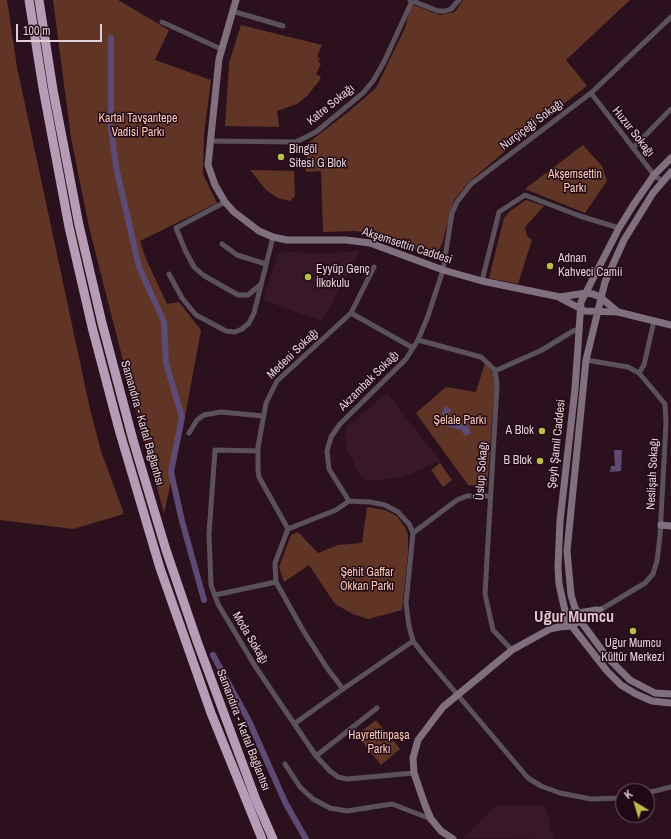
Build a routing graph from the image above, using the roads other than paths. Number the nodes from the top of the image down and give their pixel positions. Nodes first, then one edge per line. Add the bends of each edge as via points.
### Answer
1 (24, 0) edge
2 (29, 0) edge
3 (39, 0) edge
4 (44, 0) edge
5 (236, 0) edge
6 (411, 0) edge
7 (459, 0) edge
8 (232, 11) junction
9 (671, 17) edge
10 (162, 22) dead end
11 (283, 26) dead end
12 (221, 49) junction
13 (42, 88) junction
14 (53, 90) junction
15 (591, 93) junction
16 (671, 109) edge
17 (210, 141) junction
18 (633, 148) junction
19 (671, 158) edge
20 (671, 172) edge
21 (654, 175) junction
22 (662, 181) junction
23 (225, 202) junction
24 (619, 228) junction
25 (273, 237) junction
26 (222, 244) dead end
27 (266, 264) junction
28 (374, 267) dead end
29 (443, 270) junction
30 (169, 274) dead end
31 (482, 281) junction
32 (261, 284) junction
33 (586, 293) junction
34 (560, 297) junction
35 (601, 298) junction
36 (581, 310) junction
37 (618, 312) junction
38 (351, 313) junction
39 (598, 313) junction
40 (654, 321) junction
41 (671, 325) edge
42 (580, 329) junction
43 (418, 340) junction
44 (413, 348) junction
45 (586, 360) junction
46 (494, 371) junction
47 (639, 373) junction
48 (263, 416) junction
49 (189, 433) dead end
50 (258, 452) junction
51 (490, 496) junction
52 (349, 501) junction
53 (660, 525) junction
54 (671, 526) edge
55 (288, 529) junction
56 (414, 533) junction
57 (276, 582) junction
58 (215, 595) junction
59 (600, 610) junction
60 (579, 613) junction
61 (566, 615) junction
62 (581, 621) junction
63 (571, 626) junction
64 (559, 627) junction
65 (413, 641) junction
66 (512, 650) junction
67 (343, 689) junction
68 (671, 694) edge
69 (457, 695) junction
70 (671, 703) edge
71 (377, 708) dead end
72 (294, 724) junction
73 (316, 756) junction
74 (284, 764) dead end
75 (414, 773) junction
76 (671, 787) edge
77 (655, 791) edge
78 (615, 798) edge
79 (431, 819) junction
80 (262, 839) edge
81 (273, 839) edge
82 (453, 839) edge

1 - 13 highway via 29,36
2 - 13 highway, Samandıra - Kartal Bağlantısı
3 - 14 highway, Samandıra - Kartal Bağlantısı
4 - 14 highway
5 - 8 street, Akşemsettin Caddesi
6 - 7 street via 438,11 451,9
6 - 17 street, Katre Sokağı via 373,81 363,93 316,132 296,142
8 - 11 street
8 - 12 street, Akşemsettin Caddesi
9 - 15 street, Nurçiçeği Sokağı
10 - 12 street
12 - 17 street, Akşemsettin Caddesi
13 - 80 highway, Samandıra - Kartal Bağlantısı via 68,227 120,433 168,590 211,714
14 - 81 highway, Samandıra - Kartal Bağlantısı via 81,233 133,440 196,641
15 - 18 street, Huzur Sokağı
15 - 29 street, Nurçiçeği Sokağı via 471,184 452,213
16 - 18 street
17 - 23 street, Akşemsettin Caddesi via 208,166
18 - 21 street, Huzur Sokağı
19 - 21 street, Şeyh Şamil Caddesi
20 - 22 street, Şeyh Şamil Caddesi
21 - 22 street, Huzur Sokağı
21 - 24 street, Şeyh Şamil Caddesi
22 - 35 street, Şeyh Şamil Caddesi via 624,240 610,268
23 - 25 street, Akşemsettin Caddesi via 247,223
23 - 32 street via 176,228 184,250 194,267 203,275 238,295 248,295
24 - 31 street via 525,195 499,212
24 - 33 street, Şeyh Şamil Caddesi
25 - 27 street
25 - 29 street, Akşemsettin Caddesi via 287,240 364,242
26 - 27 street via 237,255
27 - 32 street
28 - 38 street
29 - 31 street, Akşemsettin Caddesi
29 - 43 street, Akzambak Sokağı
30 - 32 street via 182,298 196,315 210,324 235,332 242,330 249,323
31 - 34 street, Akşemsettin Caddesi
33 - 34 street, Akşemsettin Caddesi
33 - 35 street, Akşemsettin Caddesi
33 - 36 street, Şeyh Şamil Caddesi via 580,302
34 - 36 street, Akşemsettin Caddesi
35 - 37 street, Akşemsettin Caddesi
35 - 39 street, Şeyh Şamil Caddesi
36 - 39 street, Akşemsettin Caddesi
36 - 42 street, Şeyh Şamil Caddesi
37 - 39 street, Akşemsettin Caddesi
37 - 40 street, Akşemsettin Caddesi
38 - 44 street
38 - 48 street, Medeni Sokağı via 277,381 270,392
39 - 45 street, Şeyh Şamil Caddesi
40 - 41 street, Akşemsettin Caddesi
40 - 47 street via 644,365
42 - 46 street via 542,350
42 - 61 street, Şeyh Şamil Caddesi via 558,545 559,584
43 - 44 street, Akzambak Sokağı
43 - 46 street via 482,357
44 - 52 street, Akzambak Sokağı via 406,360 340,424 331,437 327,451 329,469
45 - 47 street, Neslişah Sokağı via 628,367
45 - 60 street, Şeyh Şamil Caddesi via 568,539 571,596
46 - 51 street, Üslup Sokağı via 497,385
47 - 53 street, Neslişah Sokağı via 665,404
48 - 49 street via 221,412 204,415 197,420
48 - 50 street, Medeni Sokağı
50 - 55 street, Medeni Sokağı via 259,477
50 - 58 street, Moda Sokağı via 215,450 209,534 212,585
51 - 56 street via 467,496 457,500
51 - 66 street, Üslup Sokağı via 485,594 493,630
52 - 55 street via 336,510
52 - 56 street via 385,505 398,512
53 - 54 street
53 - 59 street, Neslişah Sokağı via 657,561 652,574 645,583
55 - 57 street via 275,563
56 - 65 street via 406,603
57 - 58 street
57 - 67 street via 307,638
58 - 72 street, Moda Sokağı via 255,666
59 - 60 street
59 - 62 street
60 - 61 street via 572,612
60 - 62 street, Şeyh Şamil Caddesi
61 - 63 street, Şeyh Şamil Caddesi
61 - 64 street
62 - 63 street
62 - 68 street, Şeyh Şamil Caddesi via 607,657 630,680 655,693
63 - 64 street
63 - 70 street, Şeyh Şamil Caddesi via 621,685 652,701
64 - 66 street
65 - 67 street
65 - 69 street
66 - 69 street
67 - 72 street
69 - 75 street via 443,707 418,740 413,758
69 - 78 street via 528,778 560,793 590,799
71 - 73 street
72 - 73 street, Moda Sokağı
73 - 75 street, Moda Sokağı via 338,777 347,779
74 - 79 street via 300,787 313,799 330,808 347,811 392,804
75 - 79 street
76 - 77 street
79 - 82 street via 441,831

